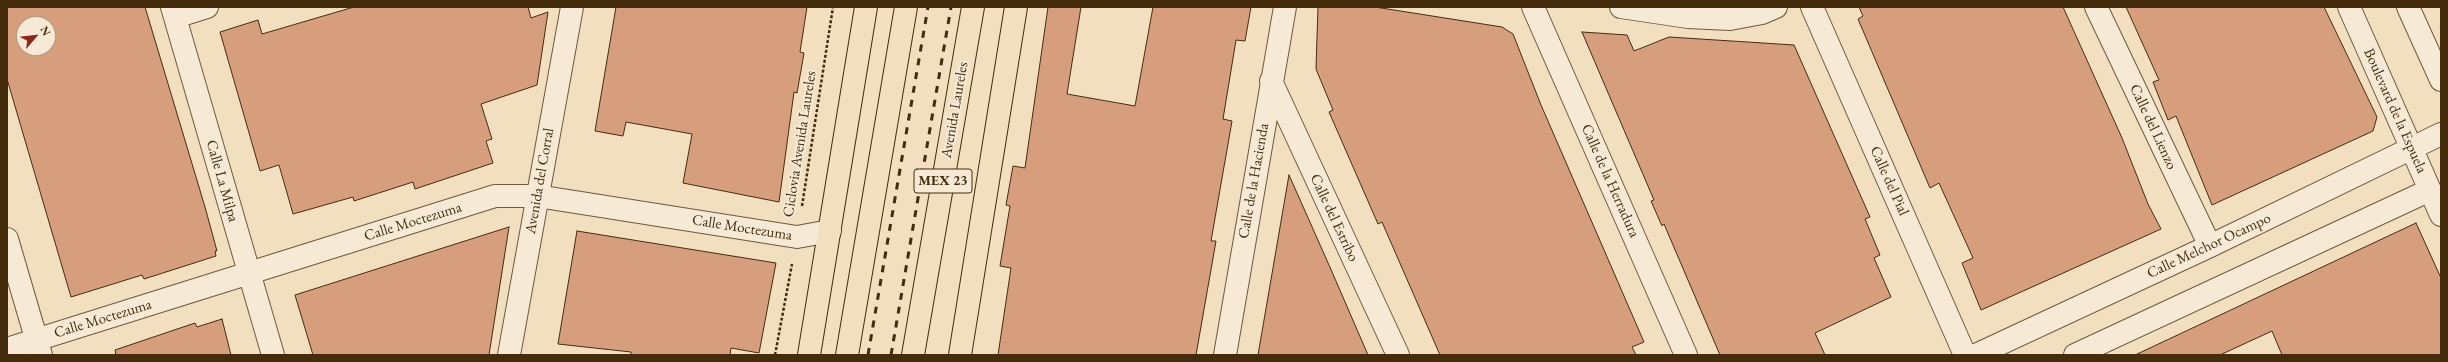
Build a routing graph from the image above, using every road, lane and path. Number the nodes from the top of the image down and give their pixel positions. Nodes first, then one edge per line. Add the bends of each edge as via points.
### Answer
1 (207, 7) edge
2 (572, 7) edge
3 (833, 7) edge
4 (866, 7) edge
5 (906, 7) edge
6 (973, 7) edge
7 (1016, 7) edge
8 (1286, 7) edge
9 (1533, 7) edge
10 (1621, 7) edge
11 (1776, 7) edge
12 (1812, 7) edge
13 (2096, 7) edge
14 (2349, 7) edge
15 (2408, 7) edge
16 (173, 12) edge
17 (2441, 80) edge
18 (1271, 81) junction
19 (2441, 134) edge
20 (2413, 149) junction
21 (2430, 190) junction
22 (537, 196) junction
23 (2441, 215) edge
24 (830, 231) junction
25 (797, 237) junction
26 (7, 239) edge
27 (2210, 246) junction
28 (249, 274) junction
29 (39, 347) edge
30 (7, 349) edge
31 (273, 355) edge
32 (510, 355) edge
33 (775, 355) edge
34 (809, 355) edge
35 (847, 355) edge
36 (913, 355) edge
37 (960, 355) edge
38 (1225, 355) edge
39 (1398, 355) edge
40 (1686, 355) edge
41 (1965, 355) edge
42 (1976, 355) edge
43 (2075, 355) edge

1 - 16 street
2 - 22 street, Avenida del Corral
3 - 25 path, Ciclovia Avenida Laureles
4 - 24 main road
5 - 35 main road
6 - 36 main road, Avenida Laureles / MEX 23
7 - 37 main road
8 - 18 street, Calle de la Hacienda
9 - 40 street, Calle de la Herradura
10 - 11 street via 1688,17 1730,19 1762,13
12 - 41 street, Calle del Pial
13 - 27 street, Calle del Lienzo
14 - 20 street, Boulevard de la Espuela
15 - 17 street
16 - 28 street, Calle La Milpa
18 - 38 street, Calle de la Hacienda
18 - 39 street, Calle del Estribo
19 - 20 street, Calle Melchor Ocampo
20 - 21 street, Boulevard de la Espuela
20 - 27 street, Calle Melchor Ocampo
21 - 23 street, Boulevard de la Espuela
21 - 43 street
22 - 25 street, Calle Moctezuma
22 - 28 street, Calle Moctezuma via 495,196
22 - 32 street, Avenida del Corral
24 - 25 street, Calle Moctezuma
24 - 34 main road
25 - 33 path, Ciclovia Avenida Laureles
26 - 29 street
27 - 42 street, Calle Melchor Ocampo
28 - 29 street, Calle Moctezuma
28 - 31 street, Calle La Milpa
29 - 30 street, Calle Moctezuma

